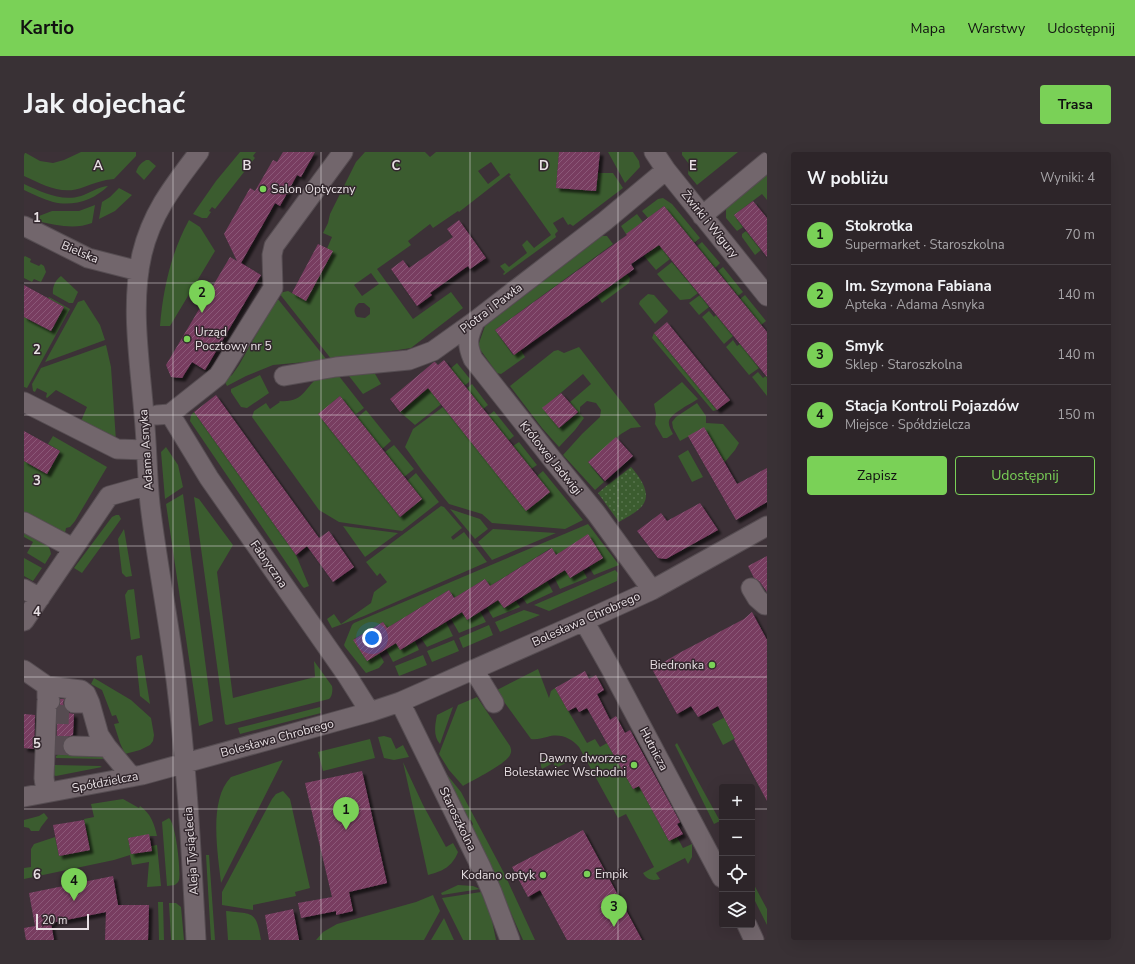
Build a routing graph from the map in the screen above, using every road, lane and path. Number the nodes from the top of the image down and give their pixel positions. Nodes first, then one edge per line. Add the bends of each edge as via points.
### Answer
1 (199, 152) edge
2 (343, 152) edge
3 (654, 152) edge
4 (767, 162) edge
5 (666, 170) junction
6 (702, 216) junction
7 (24, 226) edge
8 (139, 271) junction
9 (764, 285) edge
10 (475, 321) junction
11 (284, 376) dead end
12 (24, 402) edge
13 (170, 414) junction
14 (144, 416) junction
15 (146, 450) junction
16 (148, 485) junction
17 (24, 522) edge
18 (767, 526) edge
19 (73, 548) junction
20 (751, 588) dead end
21 (652, 590) junction
22 (32, 593) edge
23 (765, 605) dead end
24 (24, 621) edge
25 (584, 621) junction
26 (24, 670) edge
27 (474, 670) junction
28 (400, 702) junction
29 (48, 703) junction
30 (494, 703) dead end
31 (370, 712) junction
32 (73, 740) tunnel mouth
33 (103, 741) junction
34 (185, 763) junction
35 (132, 777) junction
36 (46, 792) junction
37 (24, 797) edge
38 (719, 872) edge
39 (748, 928) edge
40 (196, 940) edge
41 (510, 940) edge
42 (754, 940) edge

1 - 8 street, Adama Asnyka via 157,212
2 - 13 street via 274,246 273,288 222,370
3 - 5 street, Żwirki i Wigury
4 - 6 street
5 - 6 street, Żwirki i Wigury
5 - 10 street, Piotra i Pawła via 605,221
6 - 9 street, Żwirki i Wigury
7 - 8 street, Bielska via 88,258
8 - 14 street, Adama Asnyka via 136,324
10 - 11 street, Piotra i Pawła via 433,351 409,360 336,367
10 - 21 street, Królowej Jadwigi via 468,341 473,359 596,513
12 - 15 street via 117,449
13 - 14 street
13 - 31 street, Fabryczna via 209,478
14 - 15 street, Adama Asnyka
15 - 16 street, Adama Asnyka
16 - 19 street via 109,496
16 - 34 street, Adama Asnyka via 173,657
17 - 19 street
18 - 21 street, Bolesława Chrobrego
19 - 22 street
20 - 23 street
21 - 25 street, Bolesława Chrobrego
22 - 24 street
25 - 27 street, Bolesława Chrobrego
25 - 38 street, Hutnicza
26 - 29 street
27 - 28 street, Bolesława Chrobrego
27 - 30 street
28 - 31 street, Bolesława Chrobrego
28 - 41 street, Staroszkolna via 483,871
29 - 33 street via 81,690 86,694 83,709
29 - 36 street via 44,778
31 - 34 street, Bolesława Chrobrego
32 - 33 street
33 - 35 street
34 - 35 street, Spółdzielcza
34 - 40 street, Aleja Tysiąclecia
35 - 36 street, Spółdzielcza
36 - 37 street, Spółdzielcza
39 - 42 street

